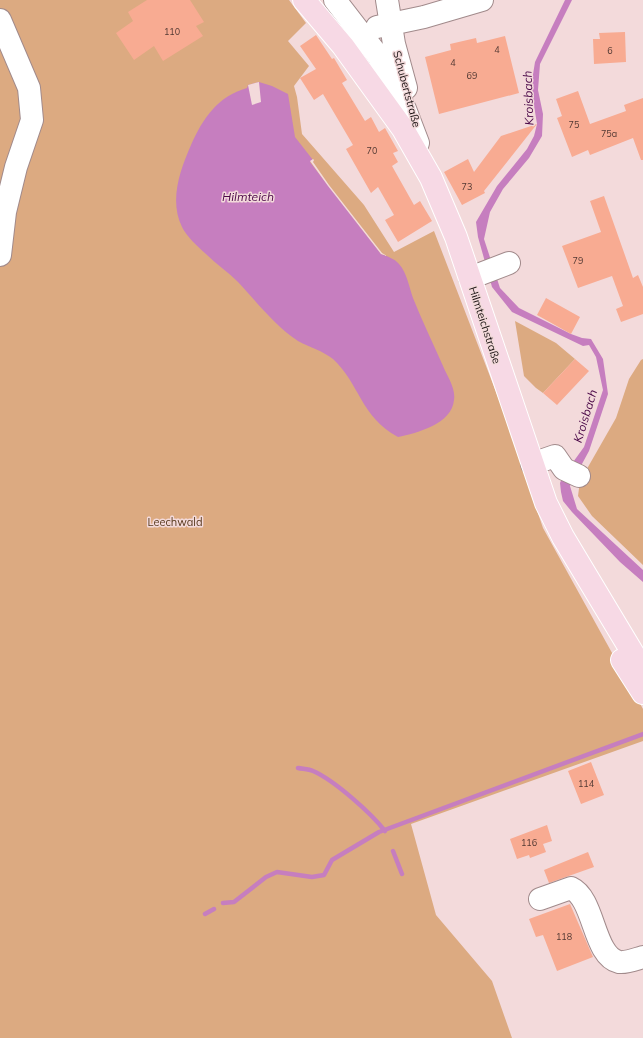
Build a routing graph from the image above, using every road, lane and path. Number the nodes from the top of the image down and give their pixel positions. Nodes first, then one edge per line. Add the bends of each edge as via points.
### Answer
1 (304, 0) edge
2 (335, 0) edge
3 (387, 0) edge
4 (482, 0) edge
5 (0, 20) edge
6 (362, 34) junction
7 (388, 42) junction
8 (349, 55) junction
9 (431, 178) junction
10 (0, 255) edge
11 (509, 263) dead end
12 (477, 275) junction
13 (532, 464) junction
14 (571, 473) dead end
15 (598, 595) junction
16 (643, 670) edge
17 (643, 693) edge
18 (540, 900) dead end
19 (643, 957) edge

1 - 8 main road, Hilmteichstraße
2 - 6 street
3 - 7 street, Schubertstraße
4 - 7 street via 424,17
5 - 10 street via 29,88 32,120 16,167
6 - 7 street
6 - 7 street via 376,27
6 - 8 street
7 - 8 street
7 - 9 street, Schubertstraße
8 - 9 main road, Hilmteichstraße via 403,129
9 - 12 main road, Hilmteichstraße
11 - 12 street
12 - 13 main road, Hilmteichstraße
13 - 14 street via 555,456
13 - 15 main road, Hilmteichstraße via 553,520
15 - 16 main road, Hilmteichstraße
15 - 17 main road, Hilmteichstraße via 604,623 620,657
18 - 19 street via 571,888 577,890 604,949 612,958 618,962 627,962

